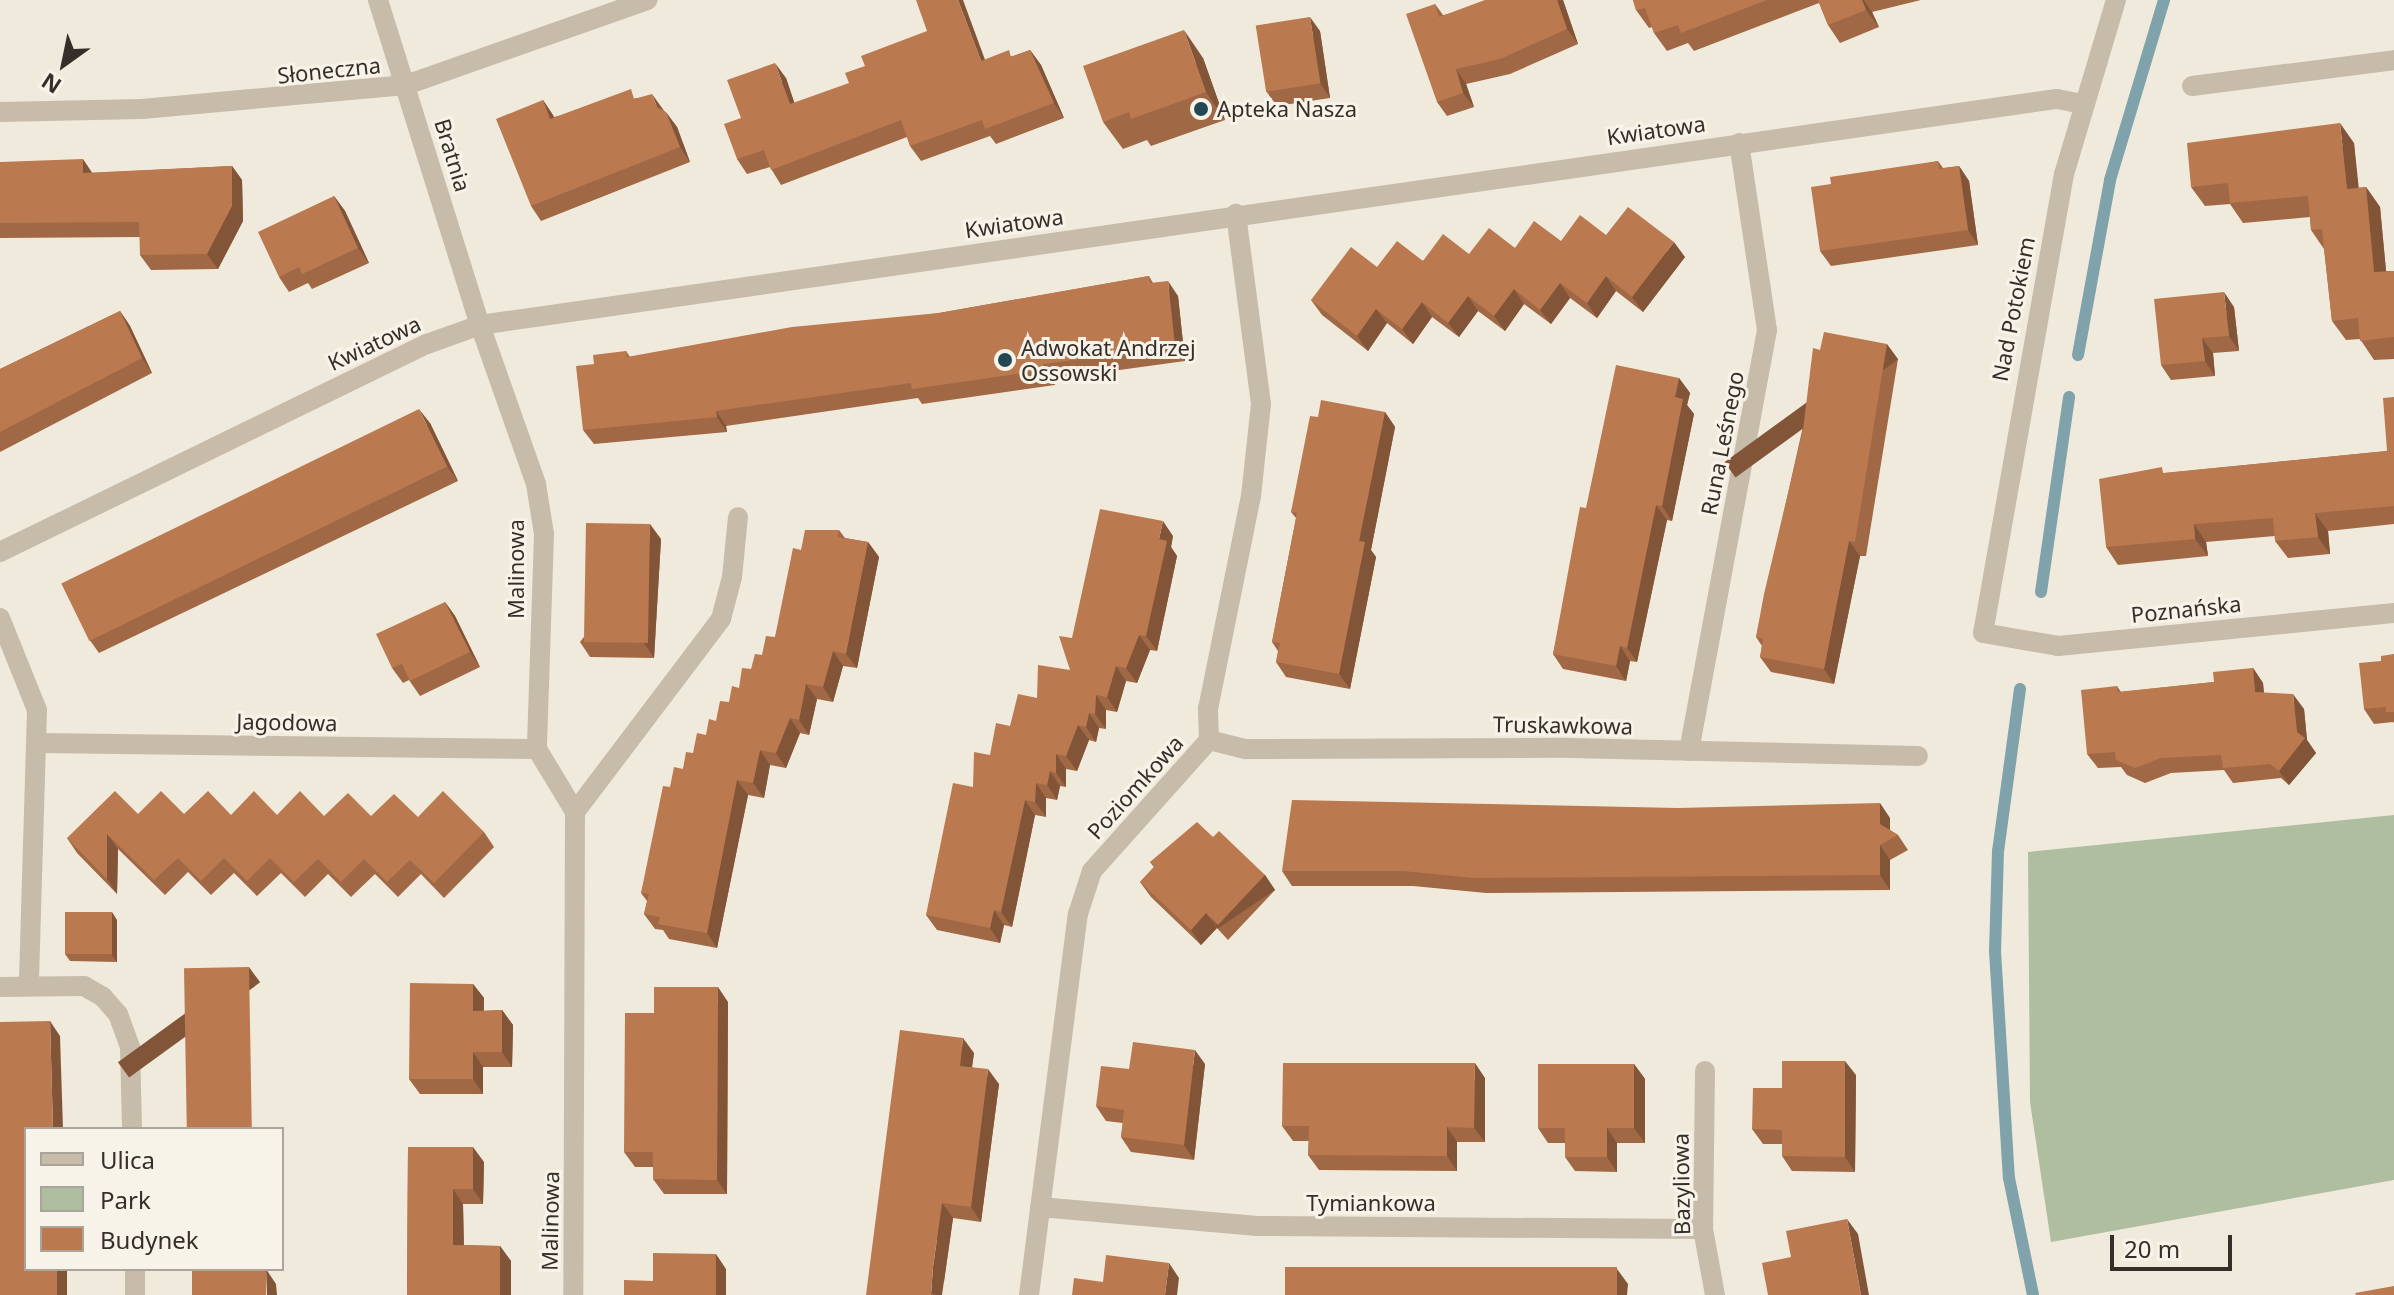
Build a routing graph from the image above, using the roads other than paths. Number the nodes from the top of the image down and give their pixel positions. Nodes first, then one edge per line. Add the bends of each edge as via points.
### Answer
1 (378, 0) edge
2 (648, 0) edge
3 (2116, 0) edge
4 (2394, 60) edge
5 (406, 85) junction
6 (2192, 86) dead end
7 (2082, 104) junction
8 (0, 112) edge
9 (1739, 143) junction
10 (1236, 214) junction
11 (480, 325) junction
12 (738, 517) dead end
13 (0, 552) edge
14 (2394, 613) edge
15 (0, 618) edge
16 (1983, 633) joint
17 (1209, 740) junction
18 (38, 743) junction
19 (537, 749) junction
20 (1689, 751) junction
21 (1918, 756) dead end
22 (575, 812) junction
23 (29, 986) junction
24 (0, 987) edge
25 (1705, 1071) dead end
26 (132, 1127) edge
27 (1040, 1207) junction
28 (1703, 1229) junction
29 (135, 1271) edge
30 (135, 1295) edge
31 (573, 1295) edge
32 (1029, 1295) edge
33 (1715, 1295) edge

1 - 5 street, Bratnia
2 - 5 street, Słoneczna
3 - 7 street, Nad Potokiem
4 - 6 street
5 - 8 street, Słoneczna via 142,109
5 - 11 street, Bratnia
7 - 9 street, Kwiatowa via 2057,99
7 - 16 street, Nad Potokiem via 2027,359
9 - 10 street, Kwiatowa
9 - 20 street, Runa Leśnego via 1767,330
10 - 11 street, Kwiatowa
10 - 17 street, Poziomkowa via 1261,404 1251,496 1208,709
11 - 13 street, Kwiatowa via 413,350
11 - 19 street, Malinowa via 536,484 544,534
12 - 22 street via 721,619
14 - 16 street, Poznańska via 2058,646
15 - 18 street via 37,710
17 - 20 street, Truskawkowa via 1246,749
17 - 27 street, Poziomkowa via 1124,829 1092,871 1078,914
18 - 19 street, Jagodowa
18 - 23 street
19 - 22 street
20 - 21 street, Truskawkowa
22 - 31 street, Malinowa
23 - 24 street
23 - 26 street via 84,986 118,1014 130,1047
25 - 28 street, Bazyliowa
27 - 28 street, Tymiankowa via 1257,1226
27 - 32 street, Poziomkowa
28 - 33 street, Bazyliowa
29 - 30 street

